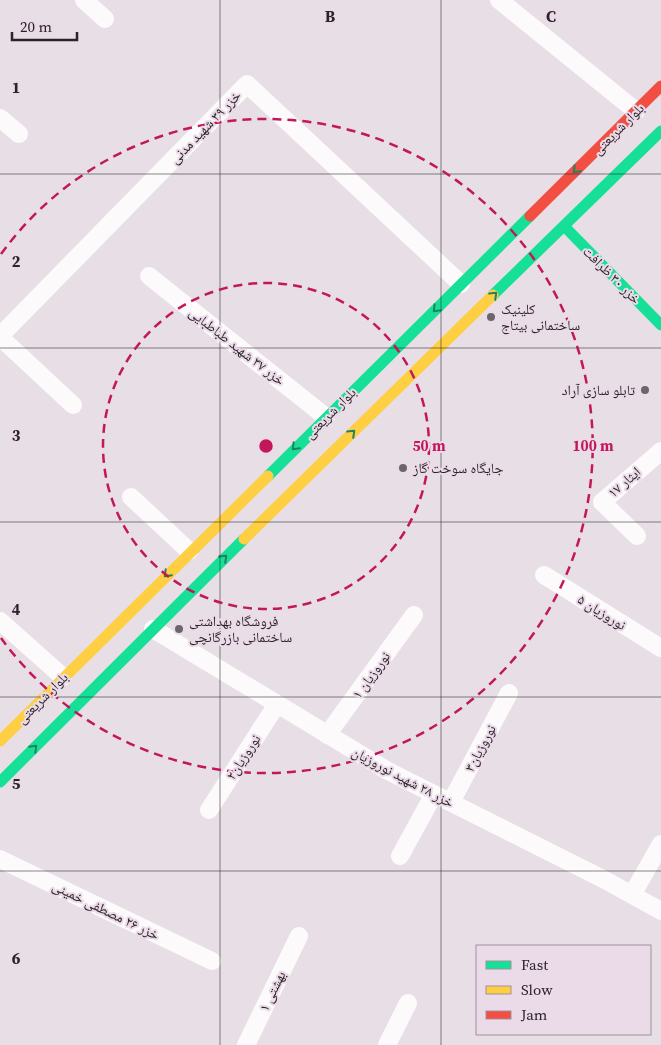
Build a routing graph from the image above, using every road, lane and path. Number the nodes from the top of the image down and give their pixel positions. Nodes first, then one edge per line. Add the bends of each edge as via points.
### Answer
1 (84, 0) edge
2 (499, 0) edge
3 (105, 19) dead end
4 (661, 86) edge
5 (636, 111) junction
6 (0, 118) edge
7 (661, 131) edge
8 (19, 134) dead end
9 (564, 226) junction
10 (149, 276) dead end
11 (461, 284) junction
12 (661, 325) edge
13 (0, 337) edge
14 (73, 405) dead end
15 (326, 417) junction
16 (661, 451) edge
17 (131, 497) dead end
18 (637, 536) dead end
19 (189, 551) junction
20 (544, 575) dead end
21 (414, 615) dead end
22 (0, 621) edge
23 (152, 629) junction
24 (661, 648) edge
25 (63, 677) junction
26 (509, 694) dead end
27 (277, 704) junction
28 (327, 735) junction
29 (0, 740) edge
30 (0, 782) edge
31 (434, 794) junction
32 (451, 802) junction
33 (208, 810) dead end
34 (661, 844) edge
35 (400, 856) dead end
36 (0, 859) edge
37 (632, 895) junction
38 (661, 911) edge
39 (299, 936) dead end
40 (212, 961) dead end
41 (408, 1003) dead end
42 (246, 1045) edge
43 (387, 1045) edge

1 - 3 street
2 - 5 street
4 - 5 main road, بلوار شریعتی
5 -> 11 main road, بلوار شریعتی
6 - 8 street
7 - 9 main road
9 - 12 main road, خزر ۳۰ ظرافت
23 -> 9 main road
10 - 15 street, خزر ۳۷ شهید طباطبایی
11 - 13 street, خزر ۳۹ شهید مدنی via 247,84
11 -> 15 main road, بلوار شریعتی
13 - 14 street, خزر ۳۹ شهید مدنی
15 -> 19 main road, بلوار شریعتی
16 - 18 street, ایثار ۱۷ via 602,502
17 - 19 street
19 -> 25 main road, بلوار شریعتی
20 - 24 street, نوروزیان ۵
21 - 28 street, نوروزیان ۱
22 - 25 street
23 - 27 street, خزر ۲۸ شهید نوروزیان
30 -> 23 main road
25 - 29 main road, بلوار شریعتی
26 - 32 street, نوروزیان۳
27 - 28 street, خزر ۲۸ شهید نوروزیان
27 - 33 street, نوروزیان۲
28 - 31 street, خزر ۲۸ شهید نوروزیان
31 - 32 street, خزر ۲۸ شهید نوروزیان
31 - 35 street
32 - 37 street, خزر ۲۸ شهید نوروزیان
34 - 37 street
36 - 40 street, خزر ۲۶ مصطفی خمینی
37 - 38 street, خزر ۲۸ شهید نوروزیان
39 - 42 street, بهشتی ۱
41 - 43 street

